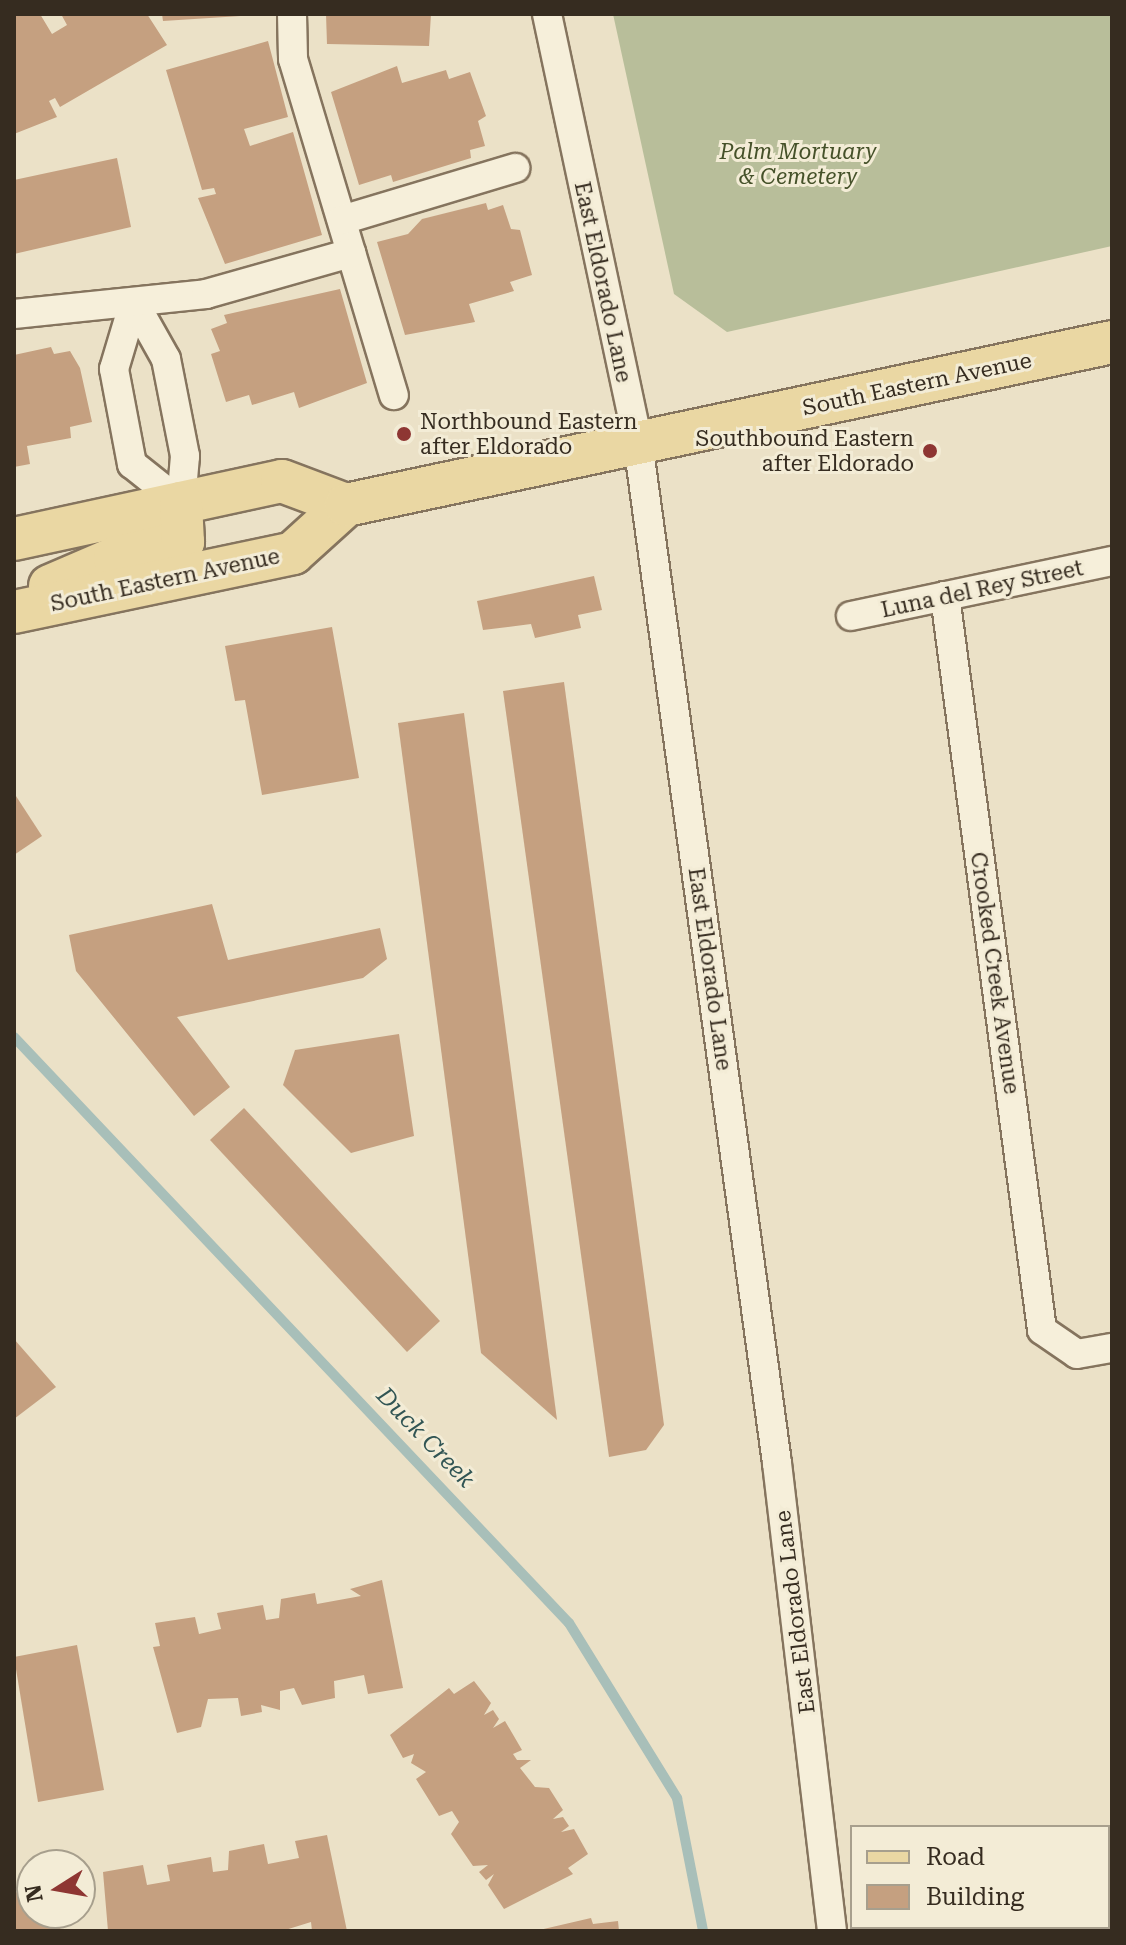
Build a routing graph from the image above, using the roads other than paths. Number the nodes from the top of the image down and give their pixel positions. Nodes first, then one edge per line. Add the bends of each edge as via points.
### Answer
1 (292, 14) edge
2 (547, 14) edge
3 (515, 168) dead end
4 (342, 220) junction
5 (351, 253) junction
6 (134, 302) junction
7 (14, 314) edge
8 (1112, 342) edge
9 (394, 395) dead end
10 (638, 443) junction
11 (181, 503) junction
12 (346, 505) junction
13 (14, 539) edge
14 (1112, 561) edge
15 (945, 596) junction
16 (14, 609) edge
17 (851, 616) dead end
18 (1112, 1348) edge
19 (832, 1931) edge

1 - 4 street via 293,59
2 - 10 street, East Eldorado Lane
3 - 4 street
4 - 5 street
5 - 6 street via 206,294
5 - 9 street
6 - 7 street
6 - 11 street via 166,359 185,456
6 - 11 street via 114,369 132,464
8 - 10 main road, South Eastern Avenue
10 - 12 main road, South Eastern Avenue
10 - 19 street, East Eldorado Lane via 777,1463
11 - 12 main road via 282,481
11 - 13 main road
11 - 16 main road via 183,542 115,558
12 - 16 main road, South Eastern Avenue via 293,553
14 - 15 street, Luna del Rey Street
15 - 17 street, Luna del Rey Street
15 - 18 street, Crooked Creek Avenue via 1042,1330 1077,1354

